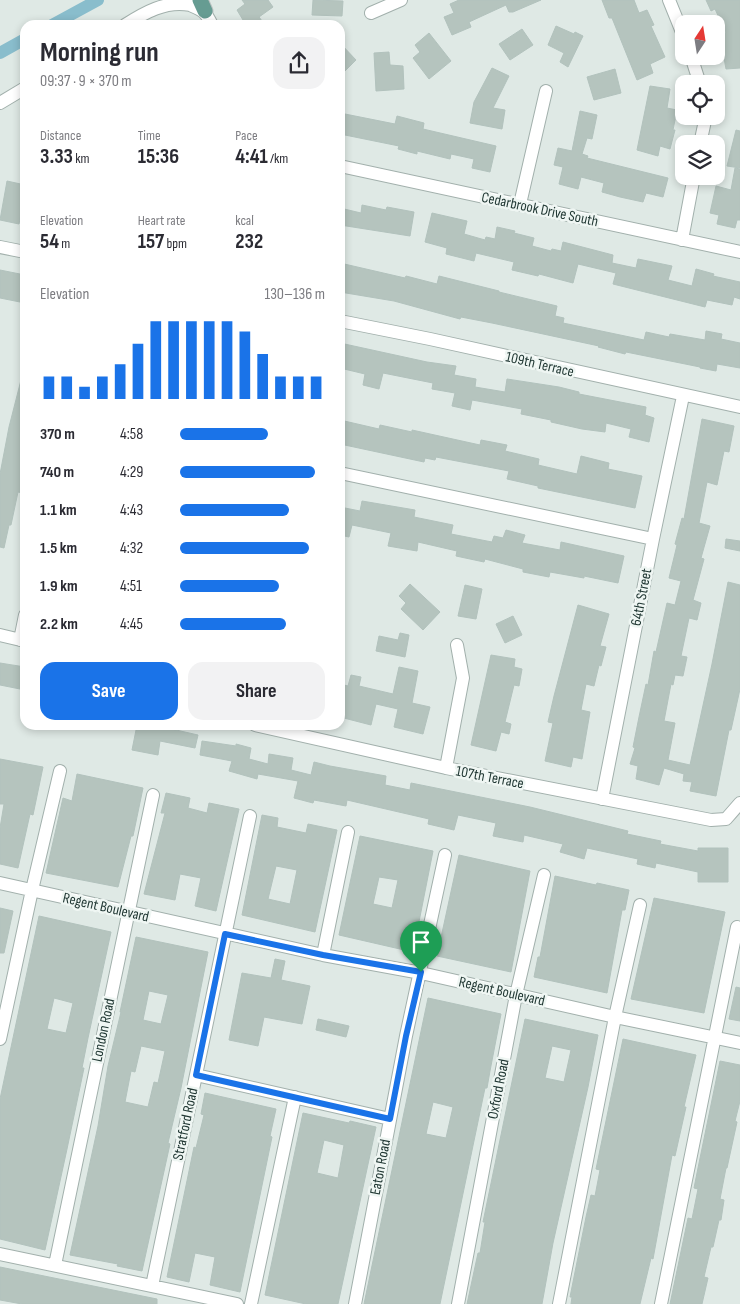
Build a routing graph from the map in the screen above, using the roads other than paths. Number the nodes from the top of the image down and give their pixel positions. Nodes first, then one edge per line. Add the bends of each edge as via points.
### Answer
1 (401, 0) edge
2 (669, 0) edge
3 (202, 6) edge
4 (371, 13) dead end
5 (675, 15) edge
6 (133, 20) edge
7 (209, 20) edge
8 (20, 91) edge
9 (546, 91) dead end
10 (0, 104) edge
11 (345, 167) edge
12 (692, 185) edge
13 (520, 204) junction
14 (682, 240) junction
15 (0, 246) edge
16 (20, 251) edge
17 (740, 252) edge
18 (345, 322) edge
19 (683, 396) junction
20 (740, 407) edge
21 (345, 474) edge
22 (653, 539) junction
23 (0, 635) edge
24 (20, 640) edge
25 (457, 645) dead end
26 (277, 730) edge
27 (446, 768) junction
28 (60, 771) dead end
29 (153, 795) dead end
30 (602, 799) junction
31 (740, 803) edge
32 (250, 816) dead end
33 (348, 832) dead end
34 (446, 855) dead end
35 (544, 875) dead end
36 (0, 883) edge
37 (32, 890) junction
38 (640, 905) dead end
39 (128, 912) junction
40 (736, 927) dead end
41 (225, 934) junction
42 (323, 955) junction
43 (421, 972) junction
44 (516, 995) junction
45 (615, 1017) junction
46 (715, 1038) junction
47 (0, 1039) edge
48 (740, 1043) edge
49 (196, 1075) junction
50 (296, 1097) junction
51 (390, 1119) junction
52 (0, 1254) edge
53 (54, 1265) junction
54 (152, 1286) junction
55 (237, 1304) edge
56 (251, 1304) edge
57 (355, 1304) edge
58 (458, 1304) edge
59 (559, 1304) edge
60 (661, 1304) edge

1 - 4 street
2 - 5 street
3 - 6 street via 170,1 156,5
3 - 7 street
8 - 10 street
9 - 13 street
11 - 13 street, Cedarbrook Drive South
12 - 14 street
13 - 14 street, Cedarbrook Drive South
14 - 17 street, Cedarbrook Drive South
15 - 16 street
18 - 19 street, 109th Terrace
19 - 20 street, 109th Terrace
19 - 22 street, 64th Street
21 - 22 street
22 - 30 street, 64th Street
23 - 24 street
25 - 27 street via 463,678
26 - 27 street, 107th Terrace
27 - 30 street, 107th Terrace
28 - 37 street
29 - 39 street, London Road
30 - 31 street, 107th Terrace via 711,820 726,820
32 - 41 street, Stratford Road
33 - 42 street
34 - 43 street, Eaton Road
35 - 44 street, Oxford Road
36 - 37 street, Regent Boulevard
37 - 39 street, Regent Boulevard
37 - 47 street
38 - 45 street
39 - 41 street, Regent Boulevard
39 - 53 street, London Road
40 - 46 street
41 - 42 street, Regent Boulevard
41 - 49 street, Stratford Road
42 - 43 street, Regent Boulevard
43 - 44 street, Regent Boulevard
43 - 51 street, Eaton Road
44 - 45 street, Regent Boulevard
44 - 58 street, Oxford Road
45 - 46 street, Regent Boulevard
45 - 59 street
46 - 48 street, Regent Boulevard
46 - 60 street
49 - 50 street
49 - 54 street, Stratford Road
50 - 51 street
50 - 56 street
51 - 57 street, Eaton Road
52 - 53 street
53 - 54 street
54 - 55 street

